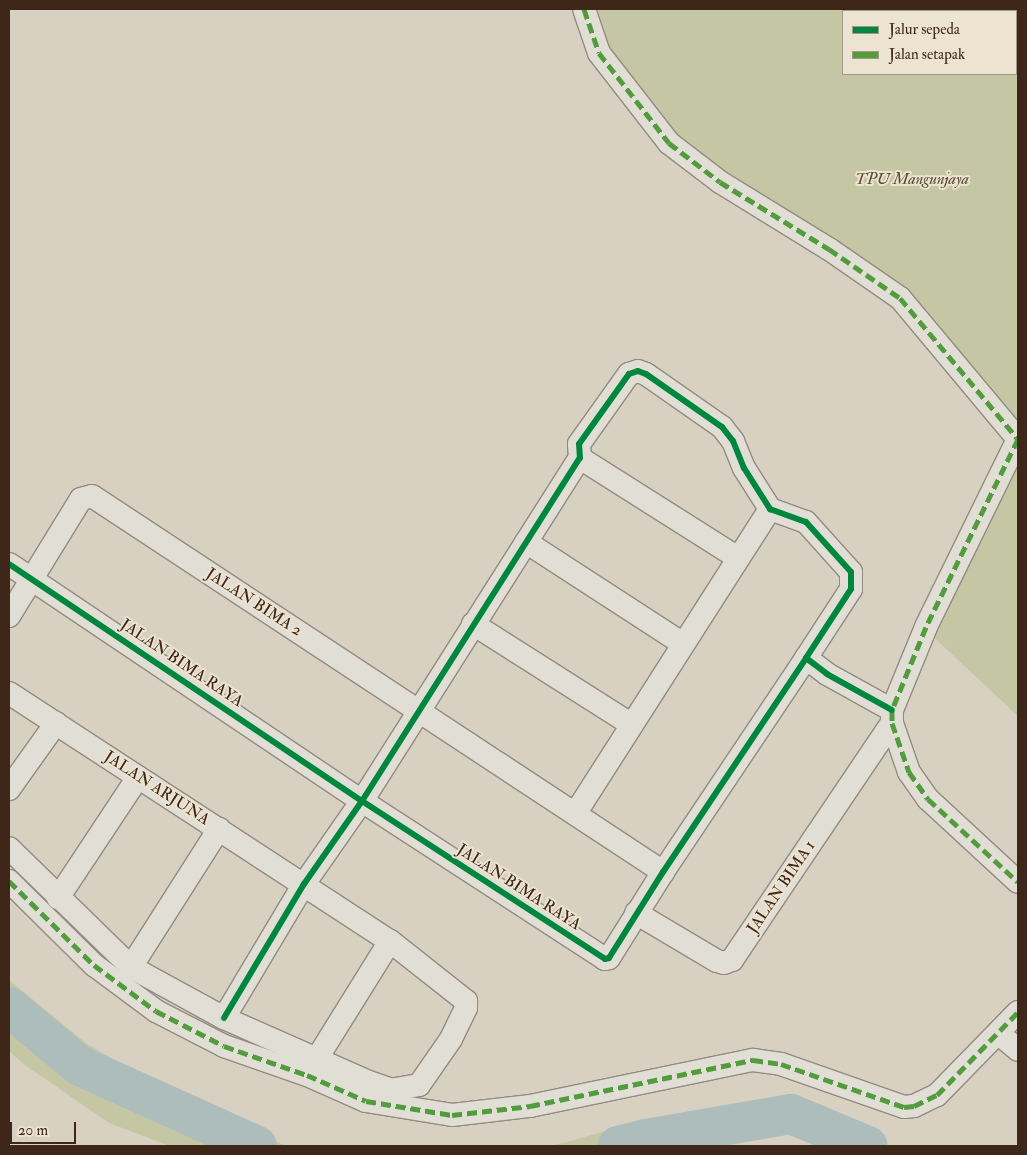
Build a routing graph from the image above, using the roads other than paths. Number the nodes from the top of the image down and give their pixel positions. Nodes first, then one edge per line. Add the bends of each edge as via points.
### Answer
1 (584, 9) edge
2 (580, 458) junction
3 (770, 509) junction
4 (526, 542) junction
5 (738, 558) junction
6 (9, 564) edge
7 (33, 579) junction
8 (9, 616) edge
9 (473, 624) junction
10 (683, 644) junction
11 (806, 658) junction
12 (9, 693) edge
13 (418, 710) junction
14 (892, 716) junction
15 (56, 723) junction
16 (632, 725) junction
17 (138, 776) junction
18 (9, 789) edge
19 (362, 801) junction
20 (575, 814) junction
21 (219, 829) junction
22 (9, 848) edge
23 (662, 872) junction
24 (9, 881) edge
25 (1018, 882) edge
26 (304, 884) junction
27 (58, 898) junction
28 (636, 913) junction
29 (390, 941) junction
30 (132, 967) junction
31 (1018, 1012) edge
32 (224, 1018) junction
33 (998, 1033) junction
34 (1018, 1050) edge
35 (316, 1060) junction

1 - 14 street via 599,54 669,143 720,182 829,249 900,298 1018,439 926,627
2 - 3 street via 579,444 629,374 638,371 722,427 733,440 744,468
2 - 4 street
2 - 5 street
3 - 5 street
3 - 11 street, JALAN BIMA RAYA via 806,522 851,572 851,588
4 - 9 street
4 - 10 street
5 - 10 street
6 - 7 street, JALAN BIMA RAYA
7 - 8 street
7 - 13 street, JALAN BIMA 2 via 81,498 95,497
7 - 19 street, JALAN BIMA RAYA
9 - 13 street
9 - 16 street
10 - 16 street
11 - 14 street
11 - 23 street, JALAN BIMA RAYA
12 - 15 street, JALAN ARJUNA
13 - 19 street
13 - 20 street, JALAN BIMA 2
14 - 25 street via 909,772 928,799
14 - 28 street, JALAN BIMA 1 via 732,960 717,961
15 - 17 street, JALAN ARJUNA
15 - 18 street
16 - 20 street
17 - 21 street, JALAN ARJUNA
17 - 27 street
19 - 26 street
19 - 28 street, JALAN BIMA RAYA via 605,959 609,958
20 - 23 street, JALAN BIMA 2
21 - 26 street, JALAN ARJUNA
21 - 30 street
22 - 27 street
23 - 28 street, JALAN BIMA RAYA
24 - 33 street via 94,965 156,1011 224,1046 366,1100 452,1115 530,1106 753,1060 781,1064 904,1107 914,1106 937,1095
26 - 29 street, JALAN ARJUNA
26 - 32 street
27 - 30 street
29 - 35 street
29 - 35 street, JALAN ARJUNA via 466,1001 466,1008 451,1039 424,1080 405,1088 392,1090
30 - 32 street
31 - 33 street
32 - 35 street
33 - 34 street

